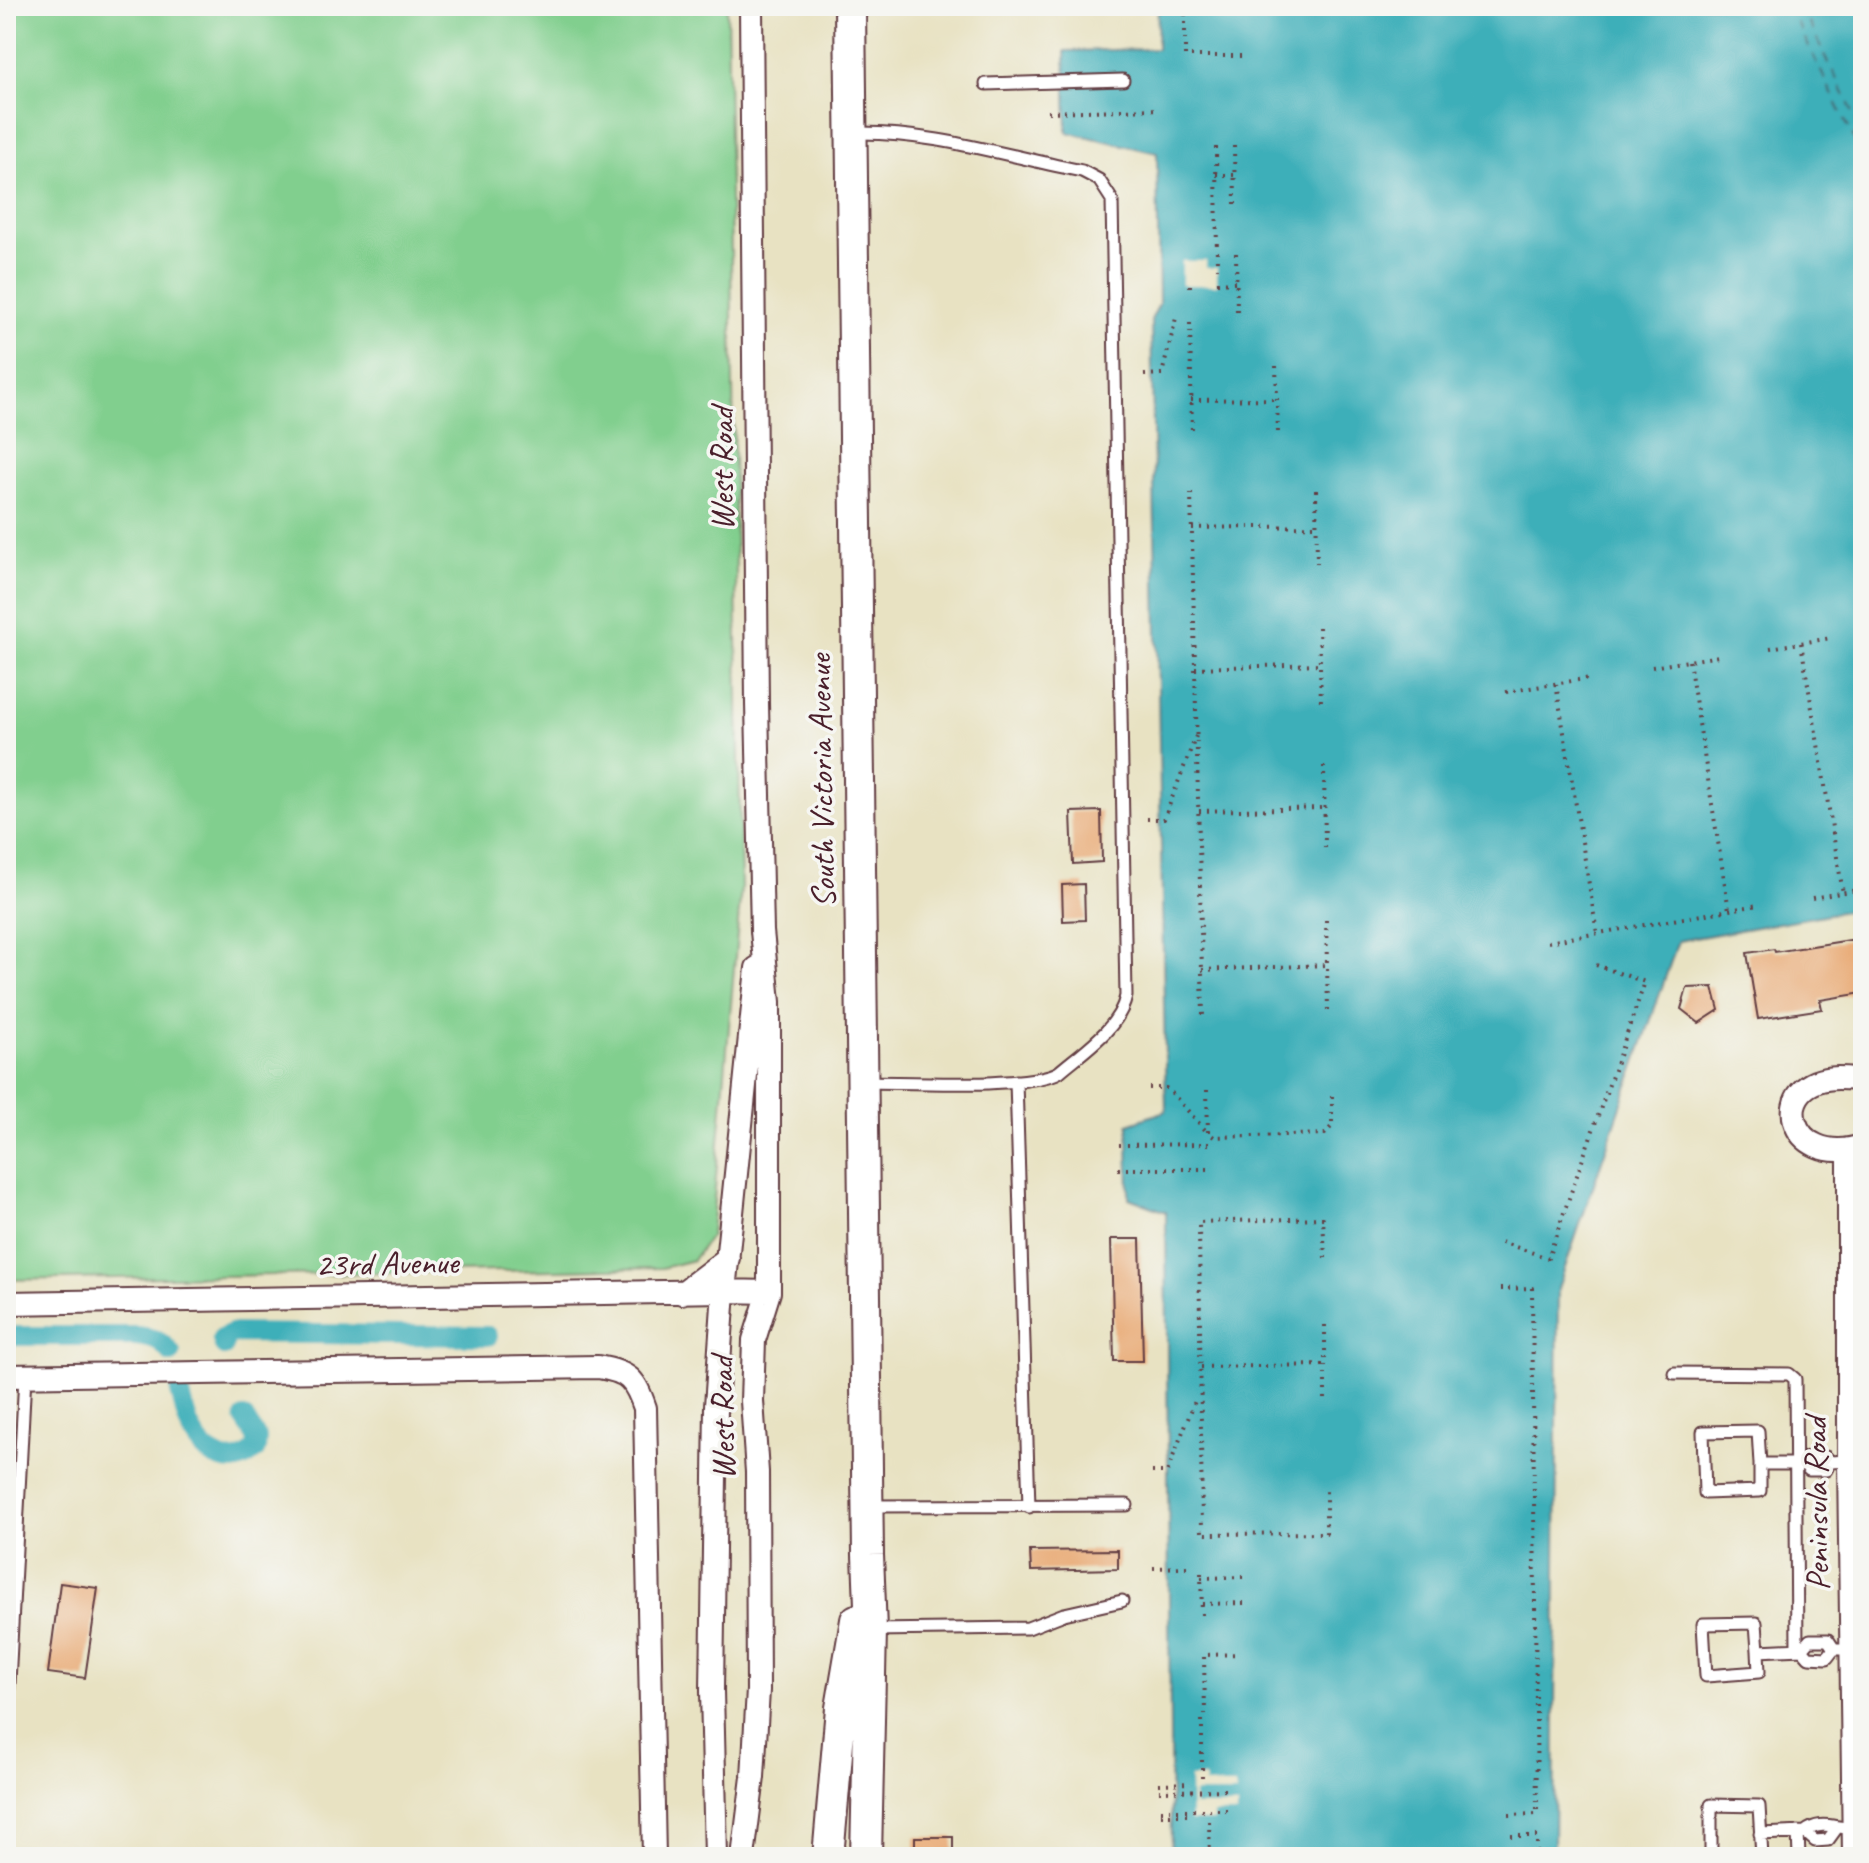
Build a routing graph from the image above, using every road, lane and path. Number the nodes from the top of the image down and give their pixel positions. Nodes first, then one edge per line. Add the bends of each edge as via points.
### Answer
1 (751, 6) edge
2 (850, 6) edge
3 (1185, 6) edge
4 (1241, 56) dead end
5 (1123, 80) dead end
6 (986, 84) dead end
7 (1159, 109) dead end
8 (1048, 112) dead end
9 (851, 133) junction
10 (1234, 146) dead end
11 (1216, 147) dead end
12 (1216, 175) junction
13 (1234, 175) junction
14 (1235, 204) dead end
15 (1236, 253) dead end
16 (1217, 268) dead end
17 (1236, 282) junction
18 (1217, 283) dead end
19 (1190, 285) dead end
20 (1190, 292) dead end
21 (1177, 314) dead end
22 (1237, 314) dead end
23 (1190, 323) dead end
24 (1276, 366) dead end
25 (1144, 375) dead end
26 (1277, 399) junction
27 (1191, 400) junction
28 (1278, 433) dead end
29 (1192, 434) dead end
30 (1316, 490) dead end
31 (1191, 493) dead end
32 (1317, 526) junction
33 (1192, 528) junction
34 (1317, 563) dead end
35 (1319, 627) dead end
36 (1831, 638) dead end
37 (1801, 643) junction
38 (1770, 648) dead end
39 (1719, 656) dead end
40 (1689, 661) junction
41 (1320, 664) junction
42 (1652, 667) dead end
43 (1195, 668) junction
44 (1590, 678) dead end
45 (1556, 684) junction
46 (1506, 692) dead end
47 (1321, 704) dead end
48 (1197, 734) junction
49 (1324, 766) dead end
50 (1324, 808) junction
51 (1198, 811) junction
52 (1147, 819) dead end
53 (1325, 850) dead end
54 (1863, 889) edge
55 (1843, 893) junction
56 (1812, 898) dead end
57 (1758, 905) dead end
58 (1729, 910) junction
59 (1326, 920) dead end
60 (762, 931) junction
61 (1597, 933) junction
62 (1548, 942) dead end
63 (1327, 965) junction
64 (1596, 965) dead end
65 (1202, 970) junction
66 (1328, 1010) dead end
67 (1203, 1016) dead end
68 (1016, 1081) junction
69 (1863, 1081) edge
70 (861, 1082) junction
71 (1149, 1088) dead end
72 (1207, 1090) dead end
73 (1332, 1090) dead end
74 (1208, 1133) junction
75 (1211, 1144) dead end
76 (1119, 1145) dead end
77 (1856, 1148) edge
78 (1118, 1169) dead end
79 (1211, 1169) dead end
80 (1501, 1242) dead end
81 (728, 1258) junction
82 (1325, 1258) dead end
83 (1500, 1289) dead end
84 (724, 1291) junction
85 (769, 1292) junction
86 (682, 1293) junction
87 (6, 1303) edge
88 (1856, 1320) edge
89 (1325, 1325) dead end
90 (1856, 1354) edge
91 (1325, 1365) junction
92 (1201, 1367) junction
93 (1674, 1373) dead end
94 (15, 1376) edge
95 (1195, 1401) dead end
96 (1325, 1403) dead end
97 (1840, 1461) junction
98 (1760, 1464) junction
99 (1799, 1464) junction
100 (1152, 1472) dead end
101 (1326, 1486) dead end
102 (1127, 1505) dead end
103 (867, 1506) junction
104 (1029, 1507) junction
105 (868, 1555) junction
106 (1187, 1567) dead end
107 (1153, 1568) dead end
108 (1244, 1577) dead end
109 (1122, 1601) dead end
110 (1245, 1603) dead end
111 (1202, 1604) junction
112 (1202, 1615) dead end
113 (871, 1630) junction
114 (1850, 1647) edge
115 (1800, 1649) junction
116 (1758, 1651) junction
117 (1240, 1654) dead end
118 (6, 1740) edge
119 (1202, 1778) dead end
120 (1191, 1783) dead end
121 (1159, 1784) dead end
122 (1231, 1790) dead end
123 (1159, 1791) dead end
124 (1232, 1810) dead end
125 (1191, 1815) dead end
126 (1508, 1815) dead end
127 (1209, 1821) dead end
128 (1851, 1828) edge
129 (1802, 1832) junction
130 (1760, 1834) junction
131 (1511, 1836) dead end
132 (654, 1857) edge
133 (716, 1857) edge
134 (743, 1857) edge
135 (828, 1857) edge
136 (866, 1857) edge
137 (1210, 1857) edge
138 (1537, 1857) edge
139 (1759, 1857) edge
140 (1799, 1857) edge
141 (1854, 1857) edge

1 - 60 street, West Road
2 - 9 street, South Victoria Avenue
3 - 4 path via 1185,56
5 - 6 lane
7 - 8 path
9 - 68 lane via 916,135 1082,171 1102,183 1113,204 1126,996 1113,1024 1059,1072
9 - 70 street, South Victoria Avenue
10 - 13 path
11 - 12 path
12 - 13 path
12 - 16 path
13 - 14 path
15 - 17 path
17 - 18 path
17 - 22 path
19 - 20 path
21 - 25 path via 1162,374
23 - 27 path
24 - 26 path
26 - 27 path
26 - 28 path
27 - 29 path
30 - 32 path
31 - 33 path
32 - 33 path
32 - 34 path
33 - 43 path
35 - 41 path
36 - 37 path
37 - 38 path
37 - 55 path
39 - 40 path
40 - 42 path
40 - 58 path
41 - 43 path
41 - 47 path
43 - 48 path
44 - 45 path
45 - 46 path
45 - 61 path
48 - 51 path
48 - 52 path via 1164,819
49 - 50 path
50 - 51 path
50 - 53 path
51 - 65 path
54 - 55 path
55 - 56 path
57 - 58 path
58 - 61 path
59 - 63 path
60 - 81 street, West Road
60 - 85 street, West Road via 769,1002
61 - 62 path
63 - 65 path
63 - 66 path
64 - 80 path via 1645,982 1548,1258
65 - 67 path
68 - 70 lane
68 - 104 lane
69 - 77 street, Peninsula Road via 1819,1079 1802,1091 1794,1109 1797,1129 1811,1144 1831,1150
70 - 103 street, South Victoria Avenue
71 - 74 path via 1170,1091
72 - 74 path
73 - 74 path via 1332,1126 1325,1134
75 - 76 path
77 - 88 street, Peninsula Road
78 - 79 path
81 - 84 street, West Road
81 - 86 street
82 - 92 path via 1323,1218 1199,1222
83 - 126 path via 1532,1288 1537,1814
84 - 85 street, 23rd Avenue
84 - 86 street, 23rd Avenue
84 - 133 street, West Road via 716,1406 712,1661
85 - 134 street, West Road via 754,1340 758,1690
86 - 87 street, 23rd Avenue
88 - 90 street, Peninsula Road
89 - 91 path
90 - 97 street, Peninsula Road
91 - 92 path
91 - 96 path
92 - 101 path via 1202,1534 1326,1533
93 - 99 lane via 1789,1374 1795,1379
94 - 118 lane
94 - 132 street via 598,1367 625,1373 645,1408
95 - 100 path via 1167,1472
97 - 99 lane via 1808,1457
97 - 114 street, Peninsula Road
98 - 98 lane via 1760,1491 1705,1493 1703,1432 1758,1431
98 - 99 lane
99 - 115 lane
102 - 104 lane
103 - 104 lane
103 - 105 street, South Victoria Avenue
105 - 113 street, South Victoria Avenue
105 - 135 street, South Victoria Avenue via 841,1708
106 - 107 path
108 - 111 path via 1201,1576
109 - 113 lane via 1028,1628
110 - 111 path
111 - 112 path
113 - 136 street, South Victoria Avenue
114 - 115 lane via 1810,1640
114 - 115 lane via 1827,1658 1809,1657
114 - 128 street, Peninsula Road
115 - 116 lane
116 - 116 lane via 1756,1623 1703,1624 1706,1676 1759,1672
117 - 119 path via 1204,1655
120 - 121 path
122 - 123 path
124 - 125 path via 1161,1813
127 - 137 path
128 - 129 lane via 1826,1824
128 - 141 street, Peninsula Road
129 - 130 lane
129 - 140 lane
130 - 139 lane
130 - 139 lane via 1759,1806 1711,1805 1711,1856
131 - 138 path via 1537,1836

